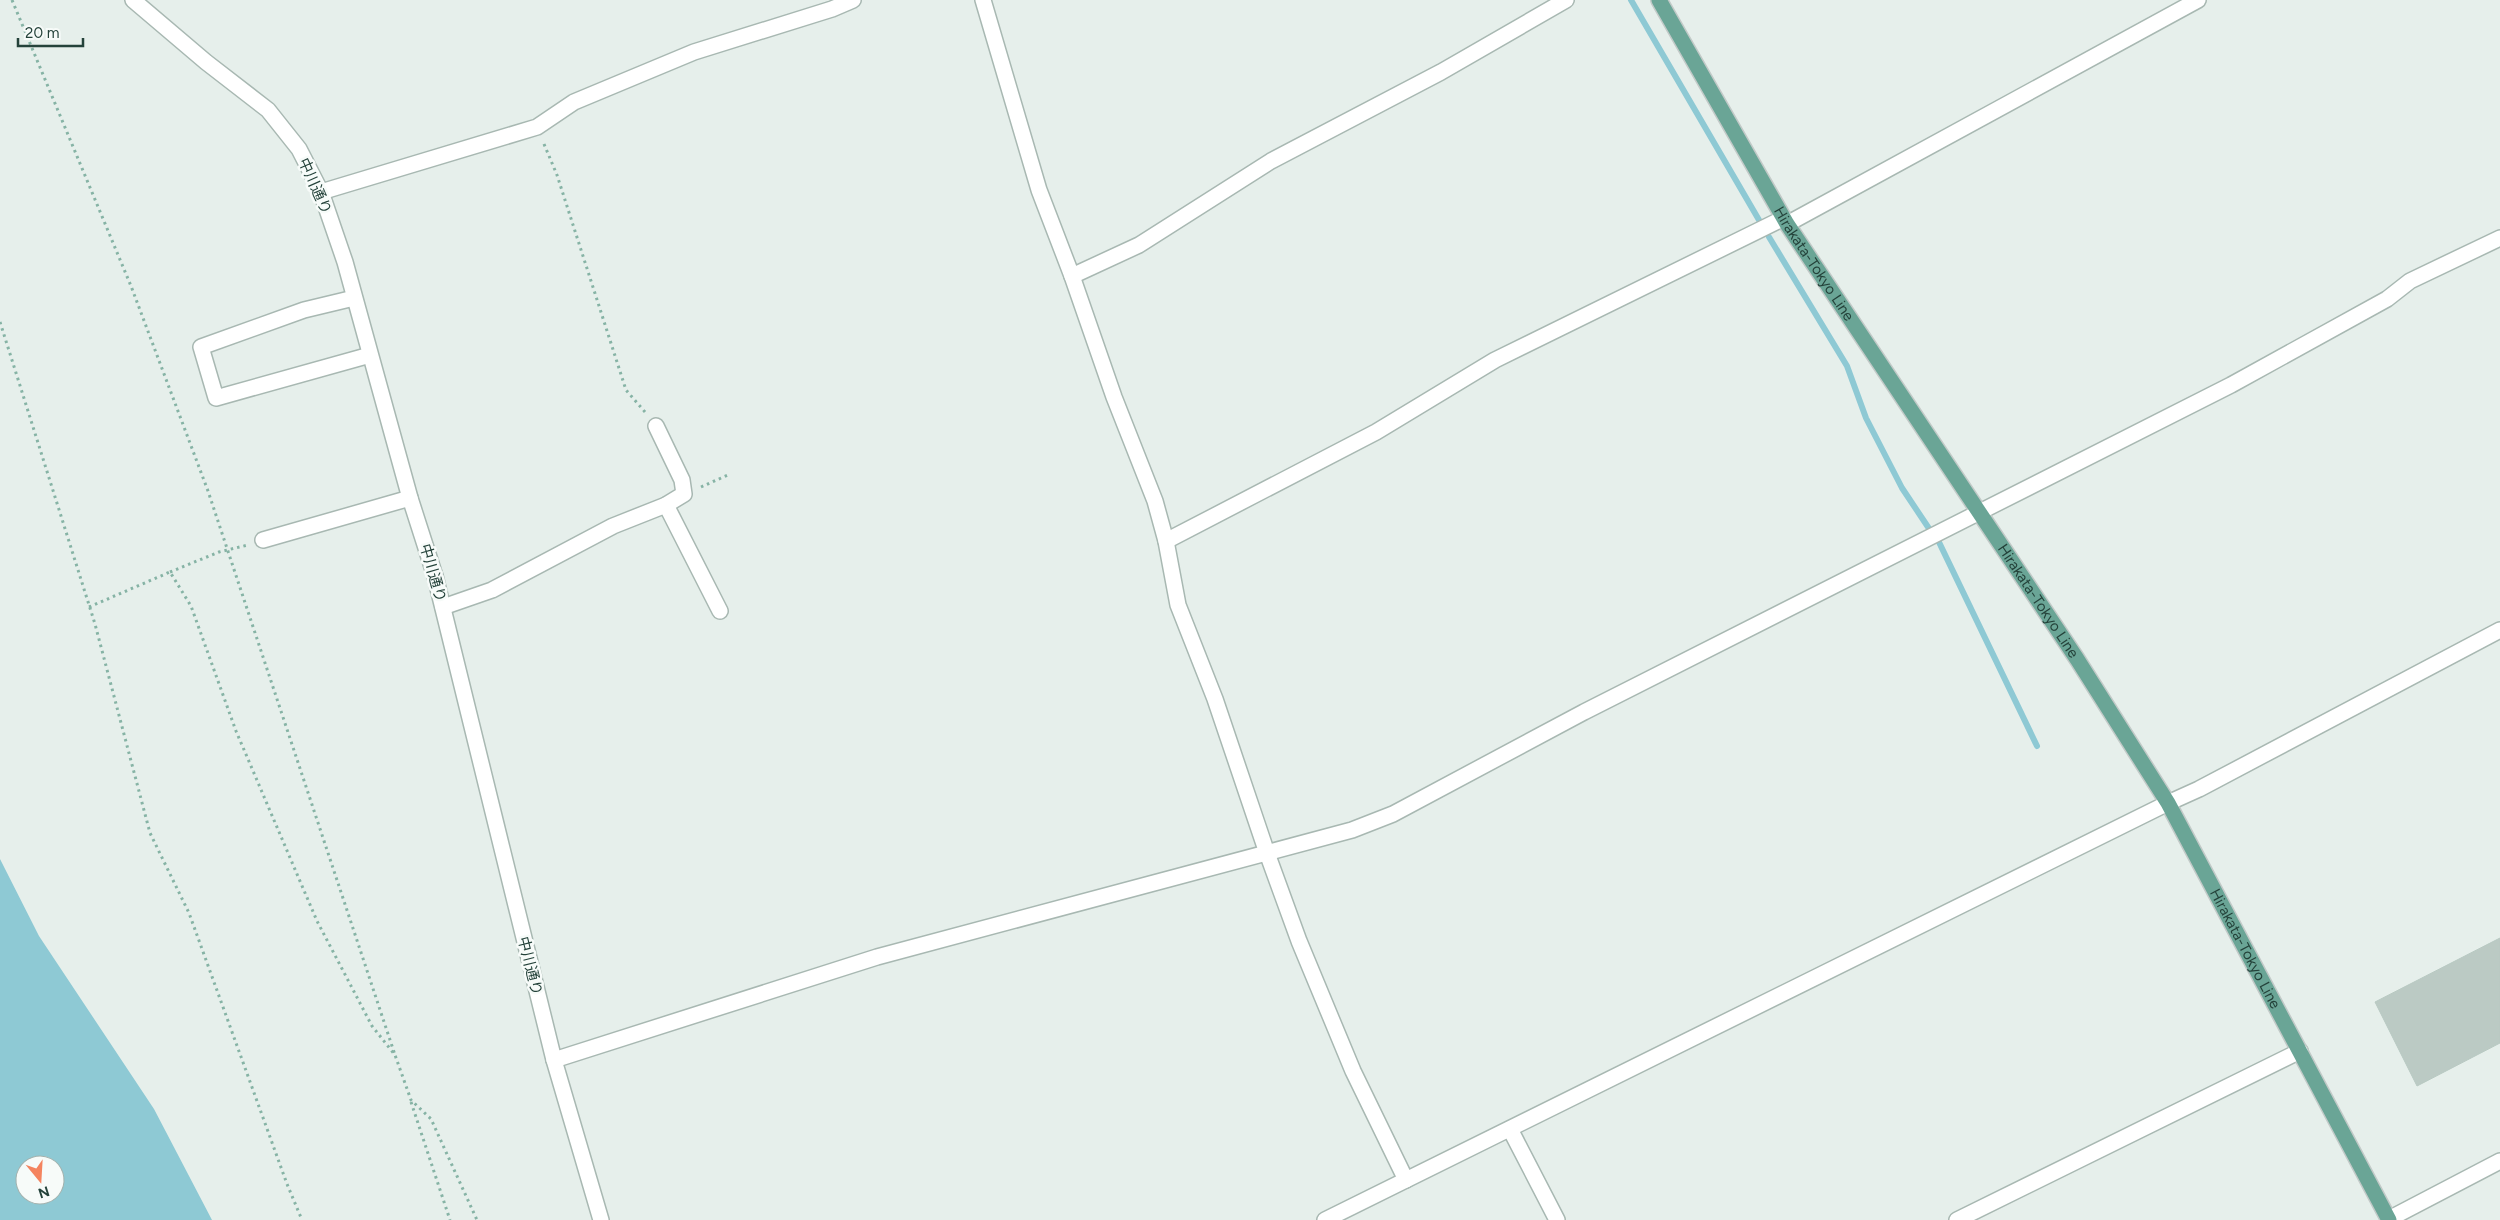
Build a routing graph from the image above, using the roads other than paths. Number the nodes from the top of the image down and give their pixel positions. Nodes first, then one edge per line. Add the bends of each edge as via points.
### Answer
1 (133, 0) edge
2 (853, 0) edge
3 (983, 0) edge
4 (1566, 0) edge
5 (1658, 0) edge
6 (2198, 0) edge
7 (321, 192) junction
8 (1786, 221) junction
9 (2500, 238) edge
10 (1072, 276) junction
11 (354, 298) junction
12 (370, 355) junction
13 (656, 426) road end
14 (410, 498) junction
15 (666, 505) junction
16 (1977, 511) junction
17 (262, 540) dead end
18 (1166, 541) junction
19 (443, 607) junction
20 (720, 611) dead end
21 (2500, 630) edge
22 (2168, 803) junction
23 (1267, 852) junction
24 (2300, 1051) junction
25 (554, 1060) junction
26 (1510, 1129) junction
27 (2500, 1161) edge
28 (1406, 1180) junction
29 (601, 1220) edge
30 (1325, 1220) edge
31 (1557, 1220) edge
32 (1958, 1220) edge
33 (2389, 1220) edge

1 - 7 street, 中川通り via 268,110 299,149
2 - 7 street via 685,55 574,102 537,127
3 - 10 street via 1039,190
4 - 10 street via 1441,72 1271,161 1139,245
5 - 8 main road, Hirakata-Tokyo Line
6 - 8 street
7 - 11 street, 中川通り
8 - 16 main road, Hirakata-Tokyo Line
8 - 18 street via 1495,360 1376,432
9 - 16 street via 2410,281 2386,299 2231,385
10 - 18 street via 1151,491
11 - 12 street, 中川通り
11 - 12 street via 304,310 200,347 216,398
12 - 14 street, 中川通り
13 - 15 street via 682,480 684,494
14 - 17 street
14 - 19 street, 中川通り
15 - 19 street via 614,526 492,590
15 - 20 street
16 - 22 main road, Hirakata-Tokyo Line via 2077,659
16 - 23 street via 1584,712 1393,814 1352,830
18 - 23 street via 1178,605 1215,699
19 - 25 street, 中川通り
21 - 22 street
22 - 24 main road, Hirakata-Tokyo Line
22 - 26 street
23 - 25 street via 877,957
23 - 28 street via 1299,941 1353,1071
24 - 32 street
24 - 33 main road, Hirakata-Tokyo Line
25 - 29 street, 中川通り
26 - 28 street
26 - 31 street
27 - 33 street
28 - 30 street

